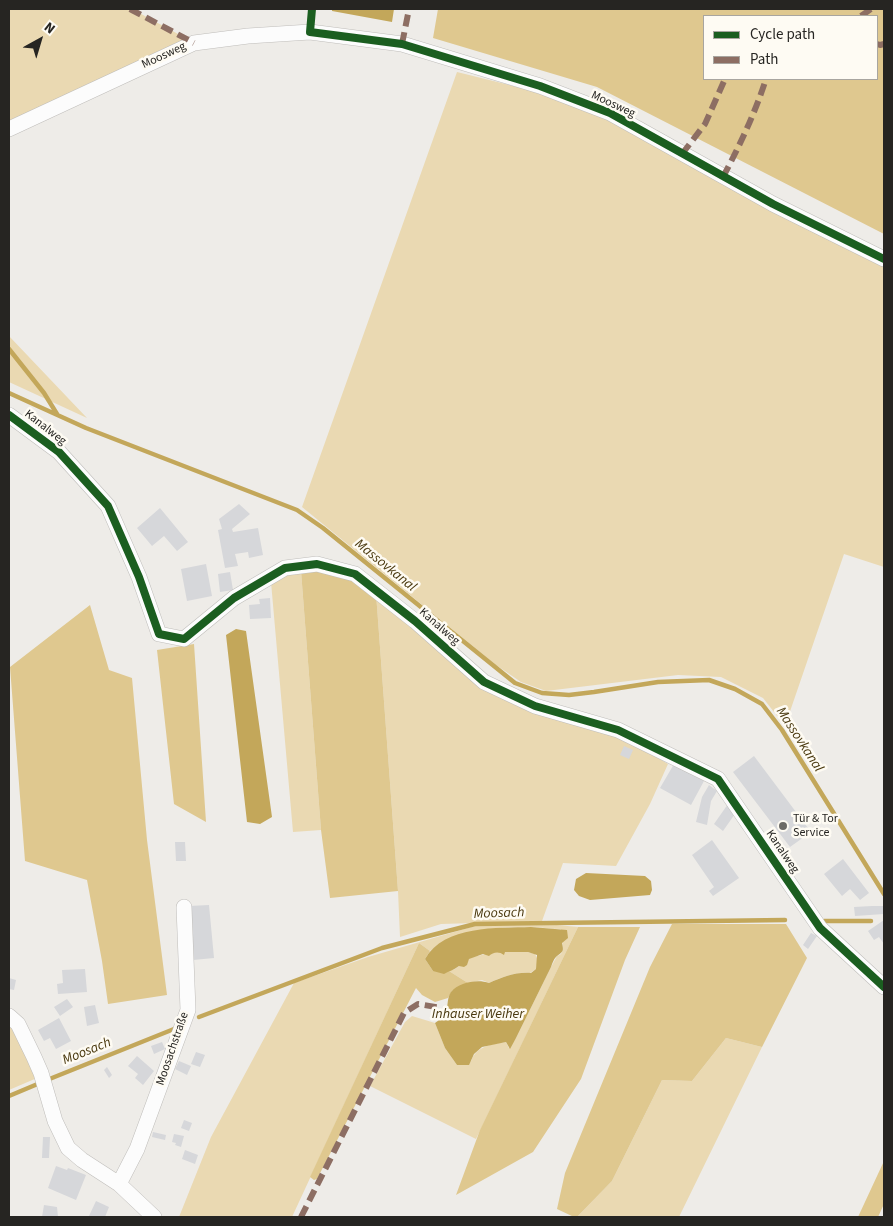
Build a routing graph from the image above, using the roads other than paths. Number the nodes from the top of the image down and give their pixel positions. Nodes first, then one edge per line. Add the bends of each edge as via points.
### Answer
1 (9, 129) edge
2 (884, 258) edge
3 (9, 415) edge
4 (184, 907) dead end
5 (884, 987) edge
6 (9, 1016) edge
7 (118, 1184) junction
8 (154, 1217) edge

1 - 2 street, Moosweg via 194,43 310,32 402,44 540,86 610,113 773,204
3 - 5 street, Kanalweg via 59,452 108,506 140,576 159,634 184,639 234,598 285,568 316,564 355,574 484,682 535,706 618,730 718,778 820,928
4 - 7 street, Moosachstraße via 188,1010 137,1149
6 - 7 street via 18,1024 41,1073 55,1121 68,1148
7 - 8 street

